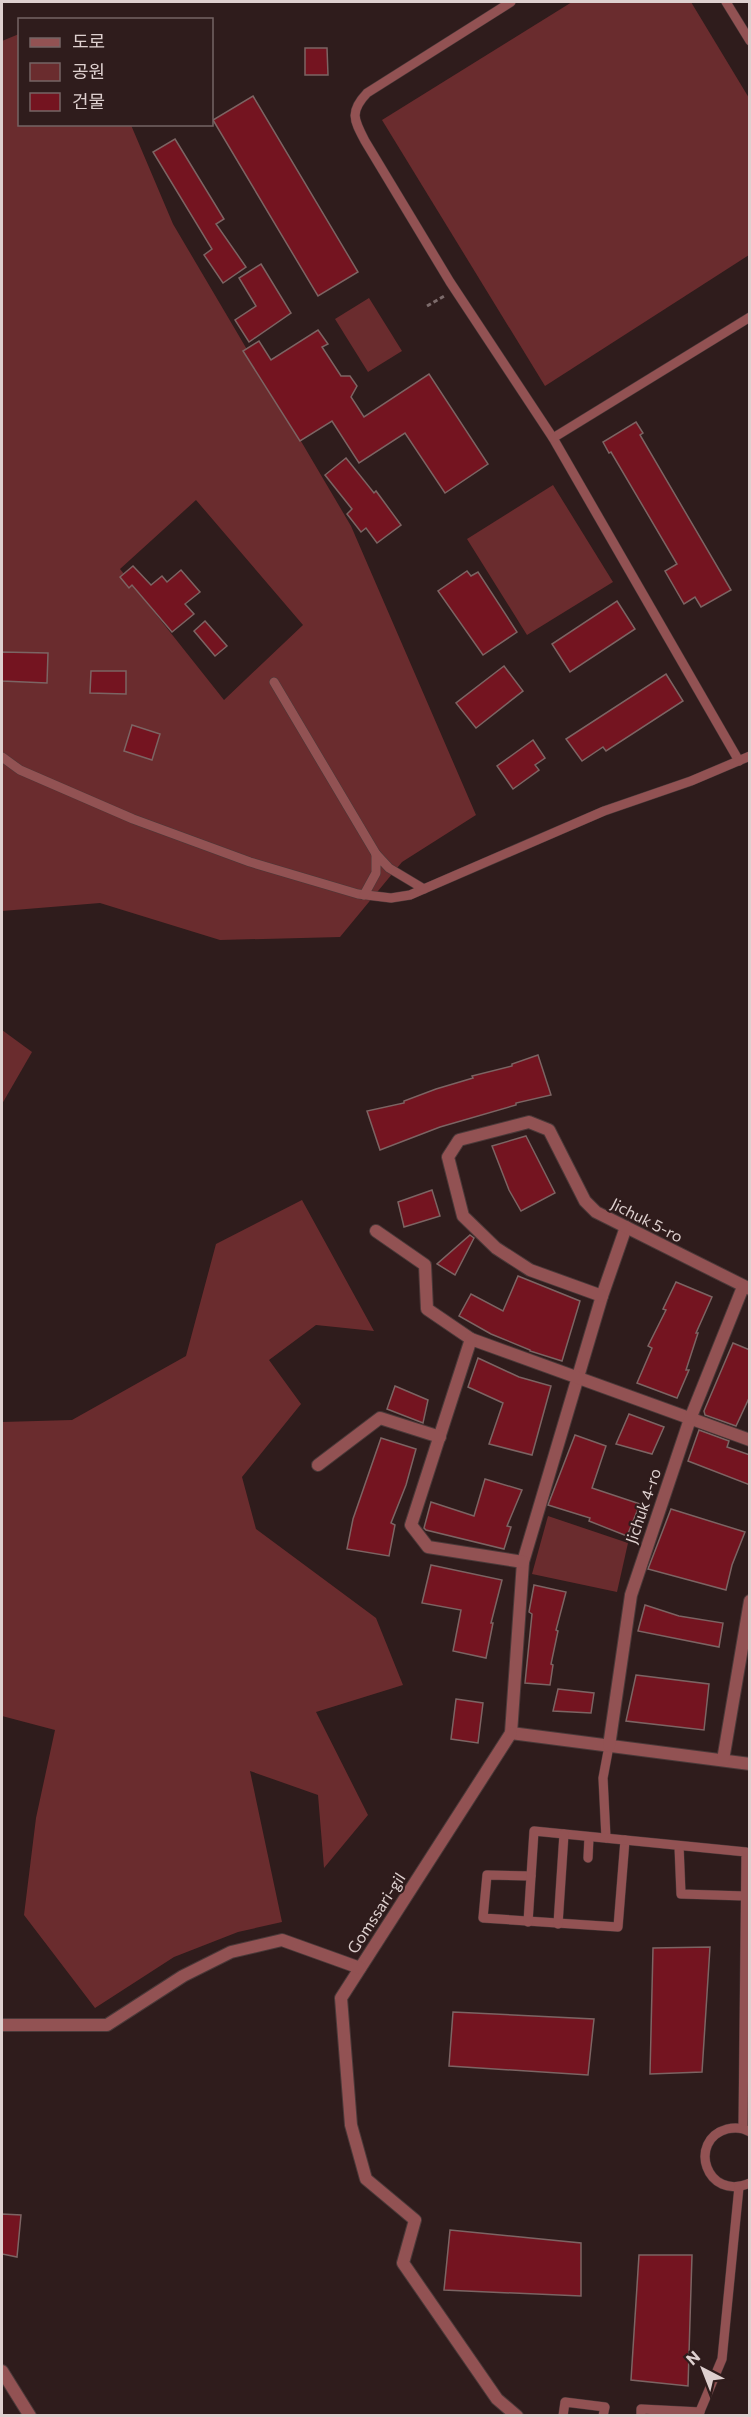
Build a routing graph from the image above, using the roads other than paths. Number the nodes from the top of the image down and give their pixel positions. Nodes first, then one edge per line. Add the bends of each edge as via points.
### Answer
1 (511, 2) edge
2 (726, 2) edge
3 (750, 41) edge
4 (750, 317) edge
5 (553, 438) junction
6 (274, 682) dead end
7 (750, 756) edge
8 (2, 758) edge
9 (739, 760) junction
10 (376, 854) junction
11 (424, 889) junction
12 (364, 895) junction
13 (626, 1227) junction
14 (376, 1230) dead end
15 (746, 1288) edge
16 (602, 1296) junction
17 (471, 1339) junction
18 (579, 1377) junction
19 (690, 1419) junction
20 (440, 1437) junction
21 (750, 1440) edge
22 (318, 1465) dead end
23 (523, 1562) junction
24 (750, 1601) edge
25 (511, 1733) junction
26 (609, 1746) junction
27 (723, 1760) junction
28 (750, 1764) edge
29 (564, 1834) junction
30 (589, 1837) junction
31 (606, 1838) junction
32 (625, 1840) junction
33 (679, 1846) junction
34 (588, 1858) dead end
35 (531, 1876) junction
36 (745, 1896) junction
37 (528, 1922) junction
38 (558, 1924) junction
39 (360, 1968) junction
40 (2, 2025) edge
41 (746, 2130) edge
42 (750, 2183) edge
43 (739, 2187) junction
44 (2, 2371) edge
45 (699, 2414) edge
46 (30, 2415) edge
47 (517, 2415) edge
48 (563, 2415) edge
49 (603, 2415) edge
50 (641, 2415) edge

1 - 5 lane via 367,93 355,108 355,117 365,141 455,289
2 - 3 lane
4 - 5 lane
5 - 9 lane
6 - 10 lane
7 - 9 lane
8 - 12 lane via 20,770 133,819 250,862
9 - 11 lane via 604,811
10 - 11 lane via 389,868
10 - 12 lane via 376,873
11 - 12 lane via 391,898
13 - 15 street, Jichuk 5-ro
13 - 16 street
13 - 16 street, Jichuk 5-ro via 596,1212 585,1201 549,1130 529,1122 459,1140 448,1157 463,1216 496,1248 530,1270
14 - 17 street via 425,1265 427,1309
15 - 19 street, Jichuk 4-ro
16 - 18 street
17 - 18 street
17 - 20 street
18 - 19 street
18 - 23 street
19 - 21 street
19 - 26 street, Jichuk 4-ro via 631,1595
20 - 22 street via 380,1418
20 - 23 street via 411,1526 428,1547
23 - 25 street
24 - 27 street
25 - 26 street
25 - 39 street, Gomssari-gil
26 - 27 street
26 - 31 lane via 603,1778
27 - 28 street
29 - 30 lane
29 - 35 lane via 534,1831
29 - 38 lane
30 - 31 lane
30 - 34 lane
31 - 32 lane
32 - 33 lane
32 - 38 lane via 618,1927
33 - 36 lane via 746,1852
33 - 36 lane via 681,1894
35 - 37 lane
35 - 37 lane via 487,1875 483,1918
36 - 41 lane
37 - 38 lane
39 - 40 street, Gomssari-gil via 282,1940 231,1952 183,1976 107,2025
39 - 47 street via 341,1998 351,2125 366,2179 415,2220 403,2263 497,2399
41 - 43 lane via 716,2134 709,2142 704,2160 712,2178 720,2184
42 - 43 lane
43 - 45 lane via 722,2359
44 - 46 street
45 - 50 lane via 641,2409
48 - 49 lane via 565,2402 605,2407

